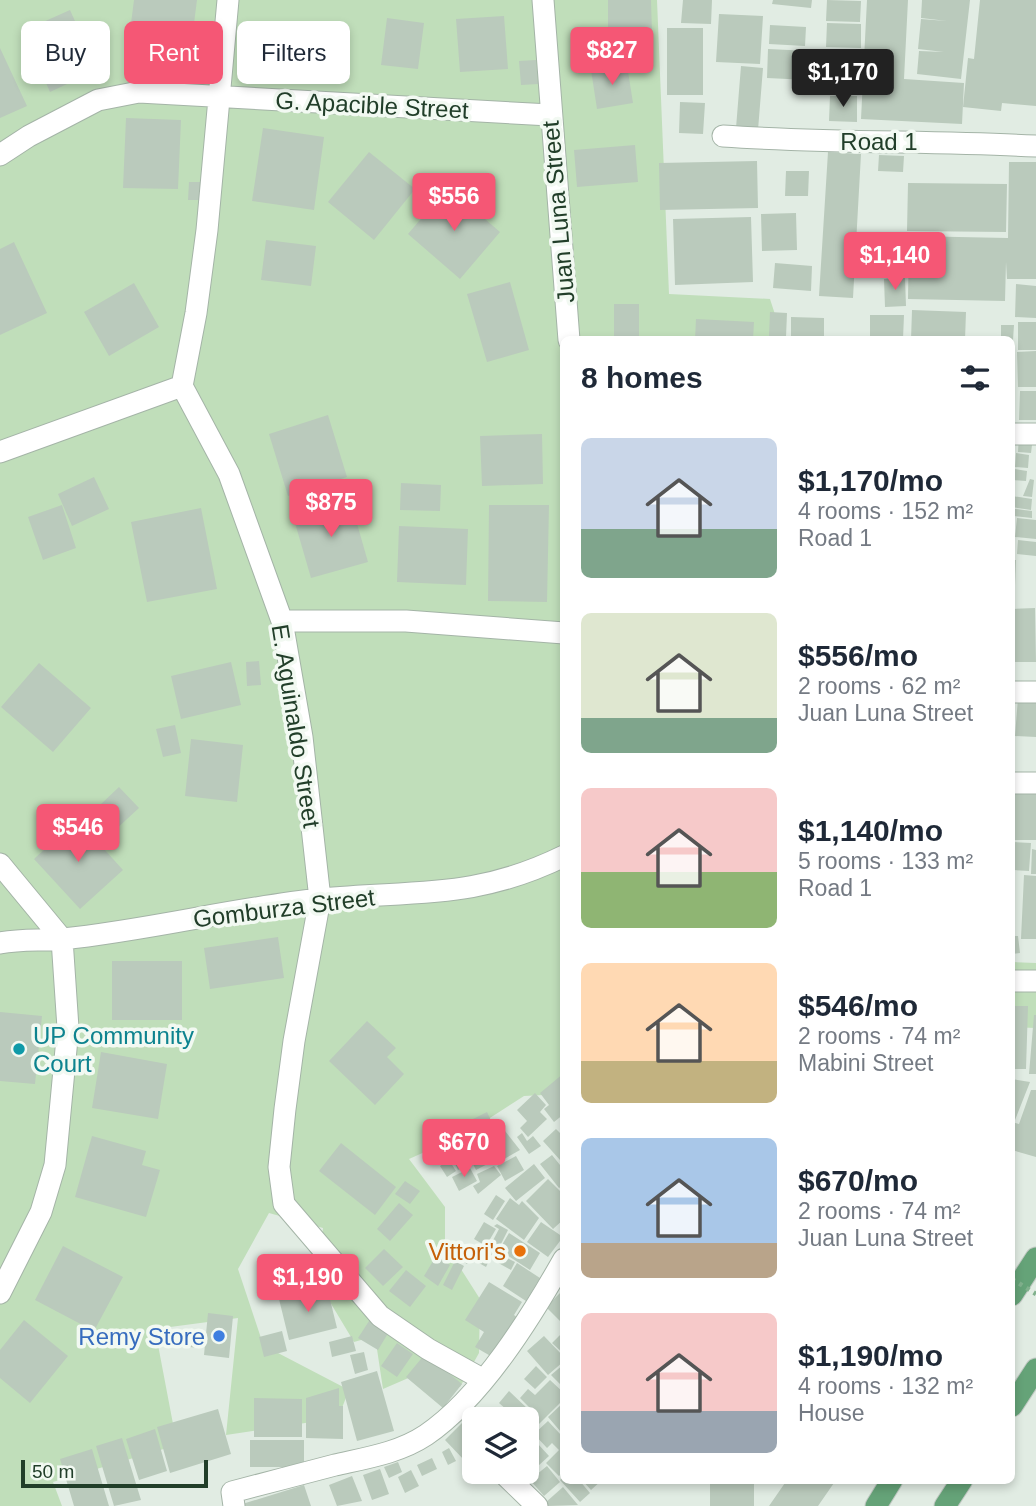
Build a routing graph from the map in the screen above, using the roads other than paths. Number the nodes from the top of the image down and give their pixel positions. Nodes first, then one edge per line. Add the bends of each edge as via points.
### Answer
1 (228, 0) edge
2 (542, 0) edge
3 (221, 97) junction
4 (550, 115) junction
5 (723, 136) dead end
6 (1036, 146) edge
7 (0, 155) edge
8 (569, 336) edge
9 (182, 386) junction
10 (1015, 434) edge
11 (1036, 434) edge
12 (0, 452) edge
13 (282, 621) junction
14 (560, 633) edge
15 (1015, 692) edge
16 (1036, 692) edge
17 (1015, 783) edge
18 (1036, 783) edge
19 (560, 858) edge
20 (0, 864) edge
21 (320, 899) junction
22 (62, 939) junction
23 (0, 943) edge
24 (1015, 981) edge
25 (1036, 981) edge
26 (1036, 1258) edge
27 (560, 1266) edge
28 (1015, 1290) edge
29 (0, 1293) edge
30 (1036, 1369) edge
31 (482, 1379) junction
32 (1015, 1401) edge
33 (470, 1407) edge
34 (462, 1415) edge
35 (514, 1484) edge
36 (890, 1484) edge
37 (959, 1484) edge
38 (233, 1499) edge
39 (537, 1506) edge
40 (876, 1506) edge
41 (945, 1506) edge

1 - 3 street
2 - 4 street, Juan Luna Street
3 - 4 street, G. Apacible Street
3 - 7 street, G. Apacible Street via 139,92 99,100
3 - 9 street via 197,313
4 - 8 street, Juan Luna Street
5 - 6 street, Road 1
9 - 12 street
9 - 13 street, E. Aguinaldo Street via 234,485
10 - 11 street
13 - 14 street via 406,621
13 - 21 street, E. Aguinaldo Street via 302,737
15 - 16 street
17 - 18 street
19 - 21 street, Gomburza Street via 487,886
20 - 22 street
21 - 22 street, Gomburza Street
21 - 31 street, E. Aguinaldo Street via 285,1110 279,1167 284,1204 380,1316
22 - 23 street, Gomburza Street
22 - 29 street via 68,1028 55,1165 41,1212
24 - 25 street
26 - 28 main road
27 - 31 street via 505,1354
30 - 32 main road
31 - 33 street
34 - 38 street via 383,1455
35 - 39 street
36 - 40 main road
37 - 41 main road

